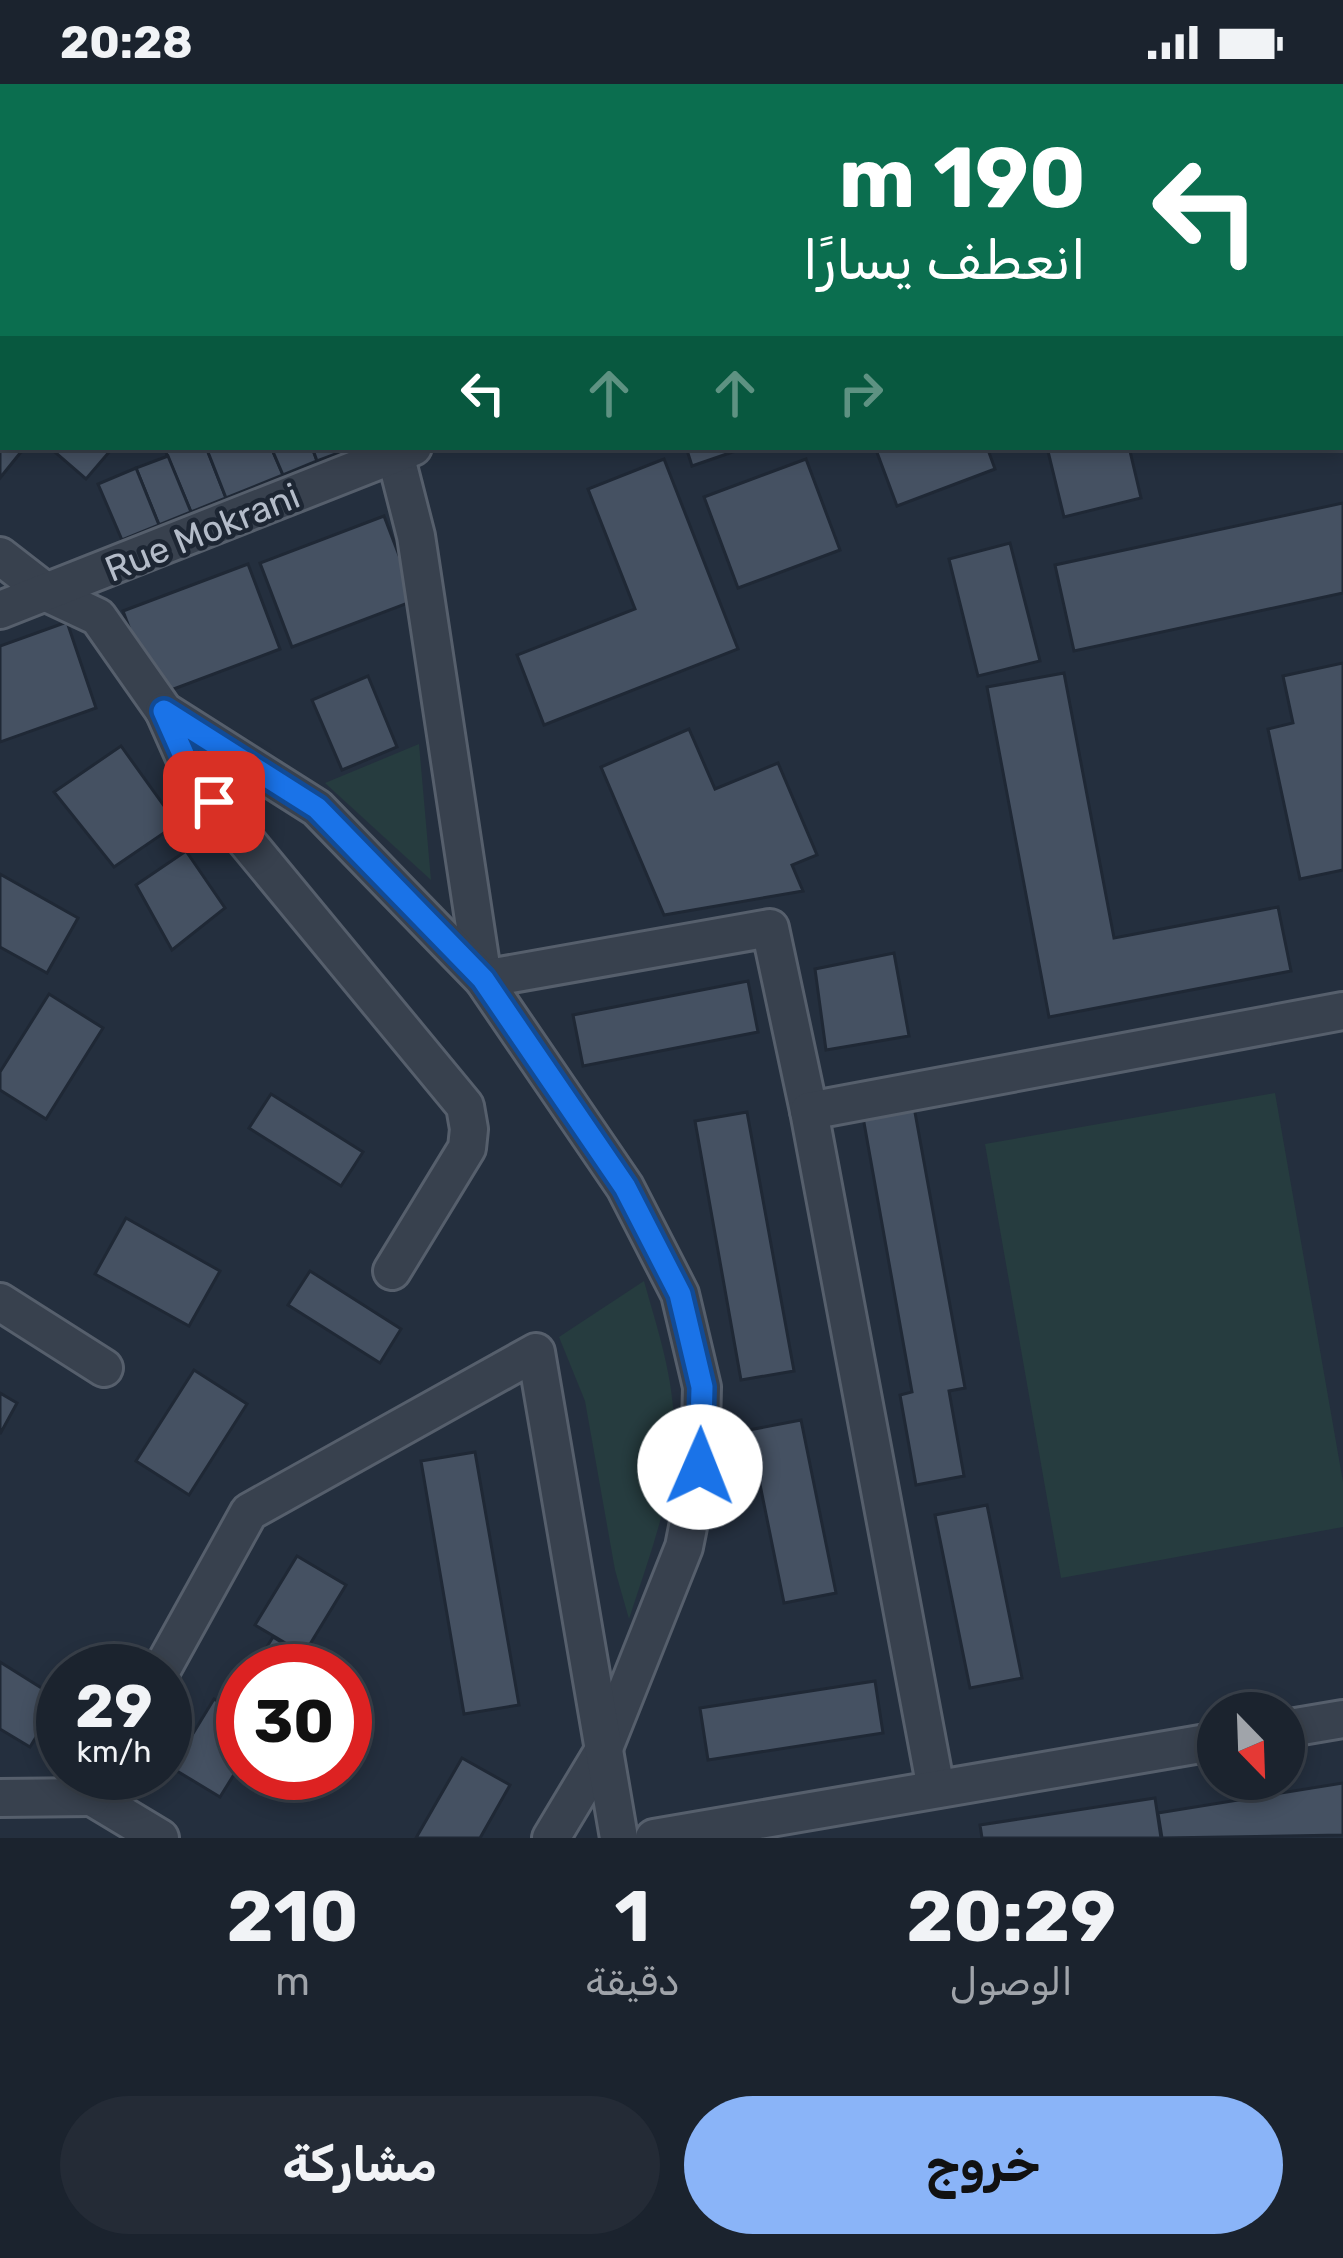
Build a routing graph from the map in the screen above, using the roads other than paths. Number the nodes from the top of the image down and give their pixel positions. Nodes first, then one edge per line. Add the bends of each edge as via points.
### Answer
1 (404, 450) edge
2 (0, 556) edge
3 (49, 594) junction
4 (0, 610) edge
5 (164, 711) junction
6 (483, 979) junction
7 (1343, 1011) edge
8 (809, 1111) junction
9 (392, 1271) dead end
10 (0, 1302) edge
11 (104, 1368) dead end
12 (176, 1644) edge
13 (1343, 1719) edge
14 (1305, 1725) edge
15 (1197, 1745) edge
16 (602, 1753) junction
17 (936, 1789) junction
18 (36, 1793) edge
19 (0, 1798) edge
20 (116, 1800) edge
21 (160, 1838) edge
22 (551, 1838) edge
23 (619, 1838) edge
24 (654, 1838) edge

1 - 3 street, Rue Mokrani
1 - 6 street
2 - 3 street
3 - 4 street, Rue Mokrani
3 - 5 street via 98,616
5 - 6 street via 317,808
5 - 9 street via 192,774 464,1106 467,1148
6 - 8 street via 770,928
6 - 16 street via 625,1187 680,1294 702,1387 700,1467 684,1546
7 - 8 street
8 - 17 street
10 - 11 street
12 - 16 street via 249,1512 536,1352
13 - 14 street
15 - 17 street
16 - 22 street
16 - 23 street
17 - 24 street
18 - 19 street
20 - 21 street

